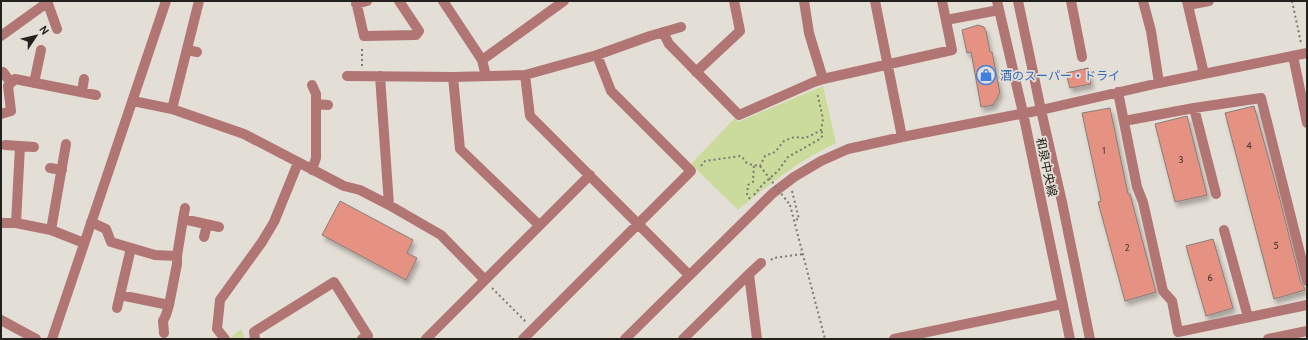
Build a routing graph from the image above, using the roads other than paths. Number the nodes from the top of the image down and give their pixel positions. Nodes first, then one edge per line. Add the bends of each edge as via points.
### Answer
1 (166, 1) edge
2 (199, 1) edge
3 (367, 1) edge
4 (399, 1) edge
5 (564, 1) edge
6 (734, 1) edge
7 (804, 1) edge
8 (875, 1) edge
9 (942, 1) edge
10 (1018, 1) edge
11 (1070, 1) edge
12 (1143, 1) edge
13 (1209, 1) edge
14 (47, 2) edge
15 (356, 3) edge
16 (447, 3) edge
17 (1188, 3) edge
18 (998, 5) edge
19 (946, 20) junction
20 (681, 27) dead end
21 (57, 29) dead end
22 (663, 32) junction
23 (1, 36) edge
24 (1304, 49) edge
25 (41, 50) dead end
26 (187, 50) junction
27 (197, 52) dead end
28 (597, 55) junction
29 (1293, 56) junction
30 (1082, 57) dead end
31 (482, 60) junction
32 (888, 63) junction
33 (4, 72) dead end
34 (696, 72) junction
35 (1204, 74) junction
36 (525, 75) junction
37 (347, 76) dead end
38 (380, 76) junction
39 (454, 76) junction
40 (486, 76) junction
41 (84, 79) dead end
42 (819, 80) junction
43 (11, 83) junction
44 (34, 83) junction
45 (1159, 83) junction
46 (312, 85) dead end
47 (82, 91) junction
48 (1118, 92) junction
49 (96, 95) dead end
50 (133, 102) junction
51 (316, 104) junction
52 (328, 105) dead end
53 (1194, 108) junction
54 (172, 109) junction
55 (1041, 110) junction
56 (1023, 113) junction
57 (1, 114) edge
58 (1124, 121) junction
59 (1307, 123) edge
60 (902, 137) junction
61 (66, 144) dead end
62 (5, 145) dead end
63 (20, 146) junction
64 (34, 147) dead end
65 (298, 163) junction
66 (50, 168) dead end
67 (62, 170) junction
68 (312, 170) junction
69 (590, 175) junction
70 (1216, 194) dead end
71 (389, 205) junction
72 (185, 208) dead end
73 (183, 219) junction
74 (91, 222) junction
75 (1, 223) edge
76 (16, 223) junction
77 (639, 224) junction
78 (207, 225) junction
79 (539, 225) junction
80 (219, 228) dead end
81 (51, 230) junction
82 (1224, 230) dead end
83 (204, 237) dead end
84 (84, 243) junction
85 (131, 248) junction
86 (177, 256) junction
87 (761, 263) dead end
88 (749, 274) junction
89 (689, 275) junction
90 (485, 280) junction
91 (1307, 281) edge
92 (120, 295) junction
93 (1062, 304) junction
94 (169, 305) junction
95 (1307, 305) edge
96 (117, 308) dead end
97 (1248, 317) junction
98 (1, 320) edge
99 (1307, 331) edge
100 (164, 333) dead end
101 (1187, 335) edge
102 (36, 339) edge
103 (52, 339) edge
104 (225, 339) edge
105 (255, 339) edge
106 (362, 339) edge
107 (426, 339) edge
108 (524, 339) edge
109 (625, 339) edge
110 (684, 339) edge
111 (757, 339) edge
112 (894, 339) edge
113 (1070, 339) edge
114 (1090, 339) edge
115 (1268, 339) edge

1 - 50 street
2 - 26 street
3 - 15 street
4 - 15 street via 419,31 416,35 364,36
5 - 31 street
6 - 34 street via 740,31
7 - 42 street
8 - 32 street
9 - 19 street
10 - 55 street, 和泉中央線
11 - 30 street
12 - 45 street via 1151,31
13 - 17 street
14 - 21 street
14 - 23 street
16 - 31 street
17 - 35 street
18 - 19 street
18 - 56 street, 和泉中央線
19 - 32 street via 952,50
20 - 22 street
22 - 28 street
22 - 34 street via 669,44
24 - 29 street
25 - 44 street
26 - 27 street
26 - 54 street
28 - 36 street
28 - 77 street via 611,91 691,171
29 - 35 street
29 - 59 street
31 - 40 street
32 - 42 street
32 - 60 street
33 - 43 street
34 - 42 street via 739,115
35 - 45 street
36 - 40 street
36 - 69 street via 530,116
37 - 38 street
38 - 39 street
38 - 71 street
39 - 40 street
39 - 79 street via 460,150
41 - 47 street
43 - 44 street via 15,79
43 - 57 street via 8,86 11,111
44 - 47 street
45 - 48 street
46 - 51 street via 316,94
47 - 49 street
48 - 55 street
48 - 58 street
50 - 54 street
50 - 74 street
51 - 52 street
51 - 68 street via 316,158
53 - 58 street
53 - 70 street
53 - 91 street via 1261,98
54 - 65 street via 244,134
55 - 56 street
55 - 114 street, 和泉中央線
56 - 60 street
56 - 93 street, 和泉中央線
58 - 101 street via 1137,187 1143,202 1163,291 1172,301 1178,332
60 - 89 street via 848,149 794,177 773,193
61 - 67 street
62 - 63 street
63 - 64 street
63 - 76 street
65 - 68 street
65 - 104 street via 270,229 220,300 217,329
66 - 67 street
67 - 81 street
68 - 71 street
69 - 77 street
69 - 79 street
71 - 90 street via 441,235
72 - 73 street
73 - 78 street
73 - 86 street
74 - 84 street
74 - 85 street via 106,229 111,242
75 - 76 street
76 - 81 street
77 - 89 street
77 - 108 street
78 - 80 street
78 - 83 street
79 - 90 street
81 - 84 street
82 - 97 street
84 - 103 street
85 - 86 street via 155,255
85 - 92 street
86 - 94 street
87 - 88 street
88 - 110 street
88 - 111 street
89 - 109 street
90 - 107 street
92 - 94 street
92 - 96 street
93 - 112 street
93 - 113 street, 和泉中央線
94 - 100 street via 163,321
95 - 97 street
97 - 101 street
98 - 102 street
99 - 115 street
105 - 106 street via 254,332 334,282 368,336

